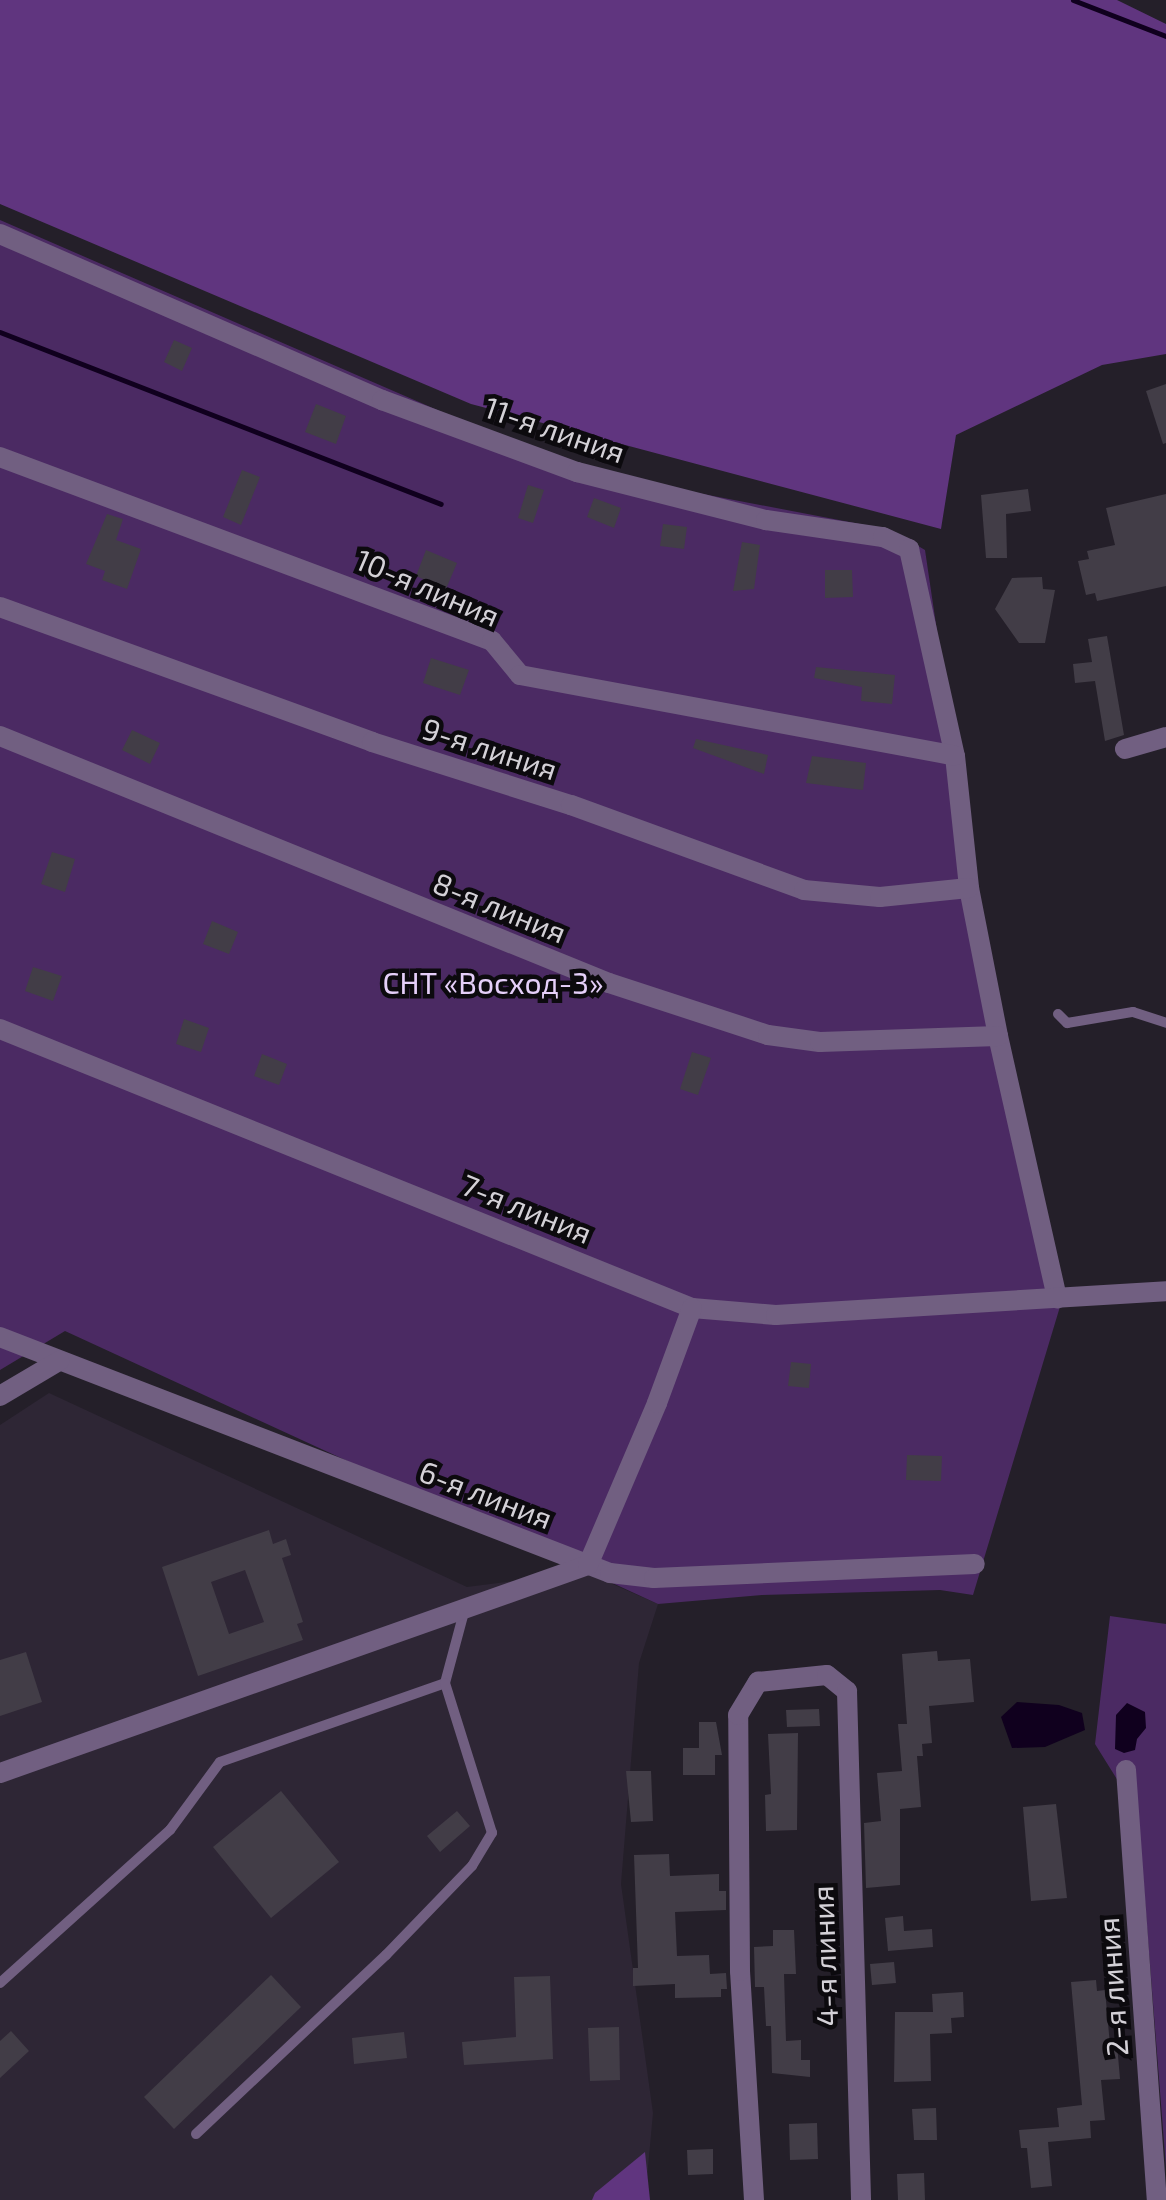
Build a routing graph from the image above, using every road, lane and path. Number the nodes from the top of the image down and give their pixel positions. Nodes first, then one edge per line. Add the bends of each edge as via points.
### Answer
1 (0, 234) edge
2 (0, 458) edge
3 (0, 608) edge
4 (0, 736) edge
5 (1166, 737) edge
6 (1125, 749) dead end
7 (955, 756) junction
8 (970, 888) junction
9 (1058, 1014) dead end
10 (1166, 1023) edge
11 (0, 1029) edge
12 (998, 1036) junction
13 (1166, 1291) edge
14 (1057, 1298) junction
15 (692, 1308) junction
16 (0, 1337) edge
17 (60, 1361) junction
18 (0, 1396) edge
19 (975, 1564) dead end
20 (588, 1566) junction
21 (464, 1612) junction
22 (444, 1683) junction
23 (1126, 1770) dead end
24 (0, 1774) edge
25 (0, 1983) edge
26 (196, 2134) dead end
27 (754, 2200) edge
28 (861, 2200) edge
29 (1157, 2200) edge

1 - 7 street, 11-я линия via 382,400 576,472 909,548
2 - 7 street, 10-я линия via 492,640 520,675
3 - 8 street, 9-я линия via 804,890 880,898
4 - 12 street, 8-я линия via 609,983 768,1035 820,1042
5 - 6 street
7 - 8 street
8 - 12 street
9 - 10 lane via 1067,1022 1133,1012
11 - 15 street, 7-я линия
12 - 14 street
13 - 14 street, 7-я линия
14 - 15 street, 7-я линия via 776,1315
15 - 20 street
16 - 17 street, 6-я линия
17 - 18 street
17 - 20 street, 6-я линия
19 - 20 street, 6-я линия via 654,1578
20 - 21 street
21 - 22 lane
21 - 24 street
22 - 25 lane via 220,1762 170,1830
22 - 26 lane via 492,1833 472,1866 386,1955
23 - 29 street, 2-я линия
27 - 28 street, 4-я линия via 740,1972 738,1715 758,1682 827,1675 848,1691

